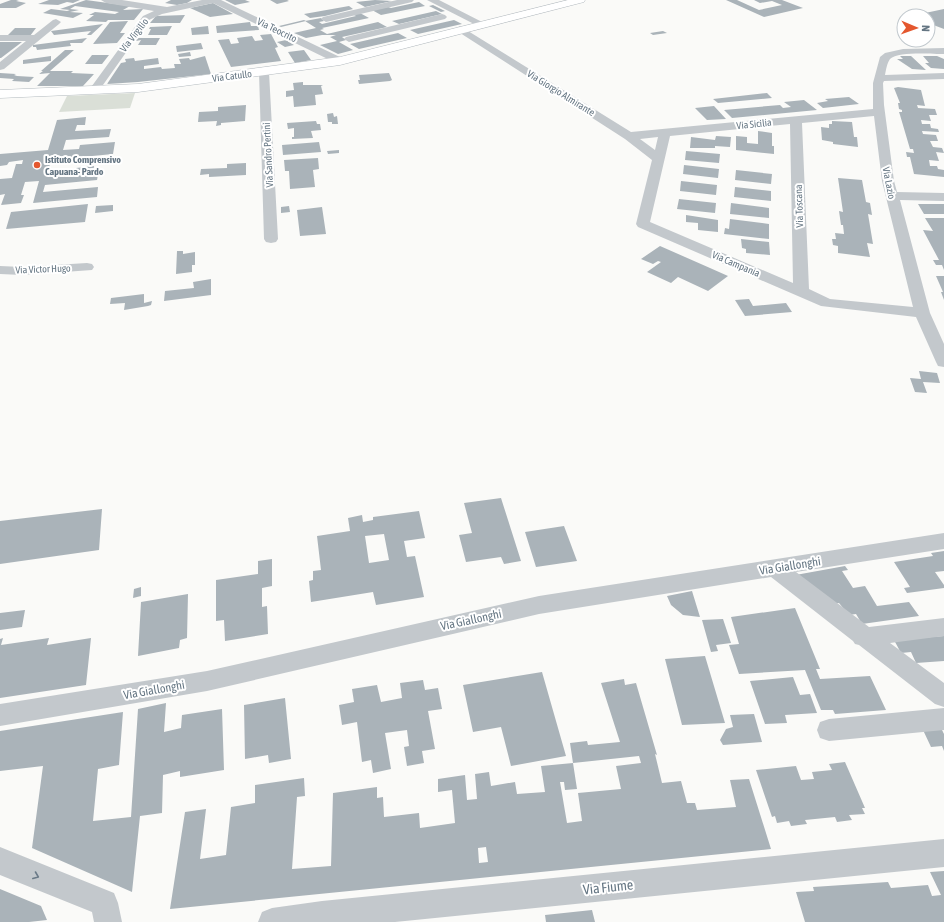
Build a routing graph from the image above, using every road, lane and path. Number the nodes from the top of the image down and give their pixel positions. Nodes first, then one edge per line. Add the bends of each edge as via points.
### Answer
1 (106, 0) edge
2 (214, 0) edge
3 (409, 0) edge
4 (432, 0) edge
5 (580, 0) edge
6 (352, 5) dead end
7 (167, 10) junction
8 (363, 10) junction
9 (442, 17) dead end
10 (326, 19) dead end
11 (56, 22) dead end
12 (481, 24) junction
13 (396, 28) junction
14 (460, 29) junction
15 (0, 38) edge
16 (36, 38) junction
17 (349, 39) dead end
18 (418, 40) junction
19 (944, 51) edge
20 (340, 61) junction
21 (0, 67) edge
22 (264, 72) junction
23 (944, 76) edge
24 (879, 78) junction
25 (94, 90) junction
26 (0, 94) edge
27 (878, 112) junction
28 (796, 120) junction
29 (665, 133) junction
30 (629, 136) junction
31 (659, 159) junction
32 (892, 196) junction
33 (944, 197) edge
34 (271, 239) dead end
35 (87, 267) dead end
36 (0, 270) edge
37 (801, 292) junction
38 (922, 313) junction
39 (944, 362) edge
40 (944, 541) edge
41 (775, 568) junction
42 (944, 627) edge
43 (863, 636) junction
44 (944, 696) edge
45 (0, 715) edge
46 (944, 719) edge
47 (829, 730) dead end
48 (944, 853) edge
49 (0, 861) edge
50 (321, 919) edge
51 (108, 922) edge
52 (272, 922) edge

1 - 7 street
2 - 7 street, Via Virgilio
2 - 20 street, Via Teocrito
3 - 8 street
4 - 12 street
5 - 12 street, Via Catullo
6 - 8 street
7 - 25 street, Via Virgilio via 146,18
8 - 10 street
8 - 13 street
9 - 13 street
11 - 16 street
12 - 14 street, Via Catullo
13 - 17 street
13 - 18 street
14 - 18 street, Via Catullo
14 - 30 street, Via Giorgio Almirante
15 - 16 street
16 - 21 street
18 - 20 street, Via Catullo
19 - 24 street, Via Lazio via 891,53 884,59
20 - 22 street, Via Catullo
22 - 25 street, Via Catullo via 138,88
22 - 34 street, Via Sandro Pertini
23 - 24 street
24 - 27 street, Via Lazio
25 - 26 street, Via Catullo
27 - 28 street, Via Sicilia
27 - 32 street, Via Lazio
28 - 29 street, Via Sicilia
28 - 37 street, Via Toscana
29 - 30 street, Via Sicilia
29 - 31 street, Via Campania
30 - 31 street, Via Giorgio Almirante
31 - 37 street, Via Campania via 643,224
32 - 33 street
32 - 38 street, Via Lazio
35 - 36 street, Via Victor Hugo via 22,272
37 - 38 street, Via Campania via 827,303
38 - 39 street, Via Lazio
40 - 41 street, Via Giallonghi
41 - 43 street
41 - 45 street, Via Giallonghi via 539,605 207,681
42 - 43 street
43 - 44 street
46 - 47 street
48 - 50 street, Via Fiume
49 -> 51 street via 104,903
50 - 52 street, Via Fiume

